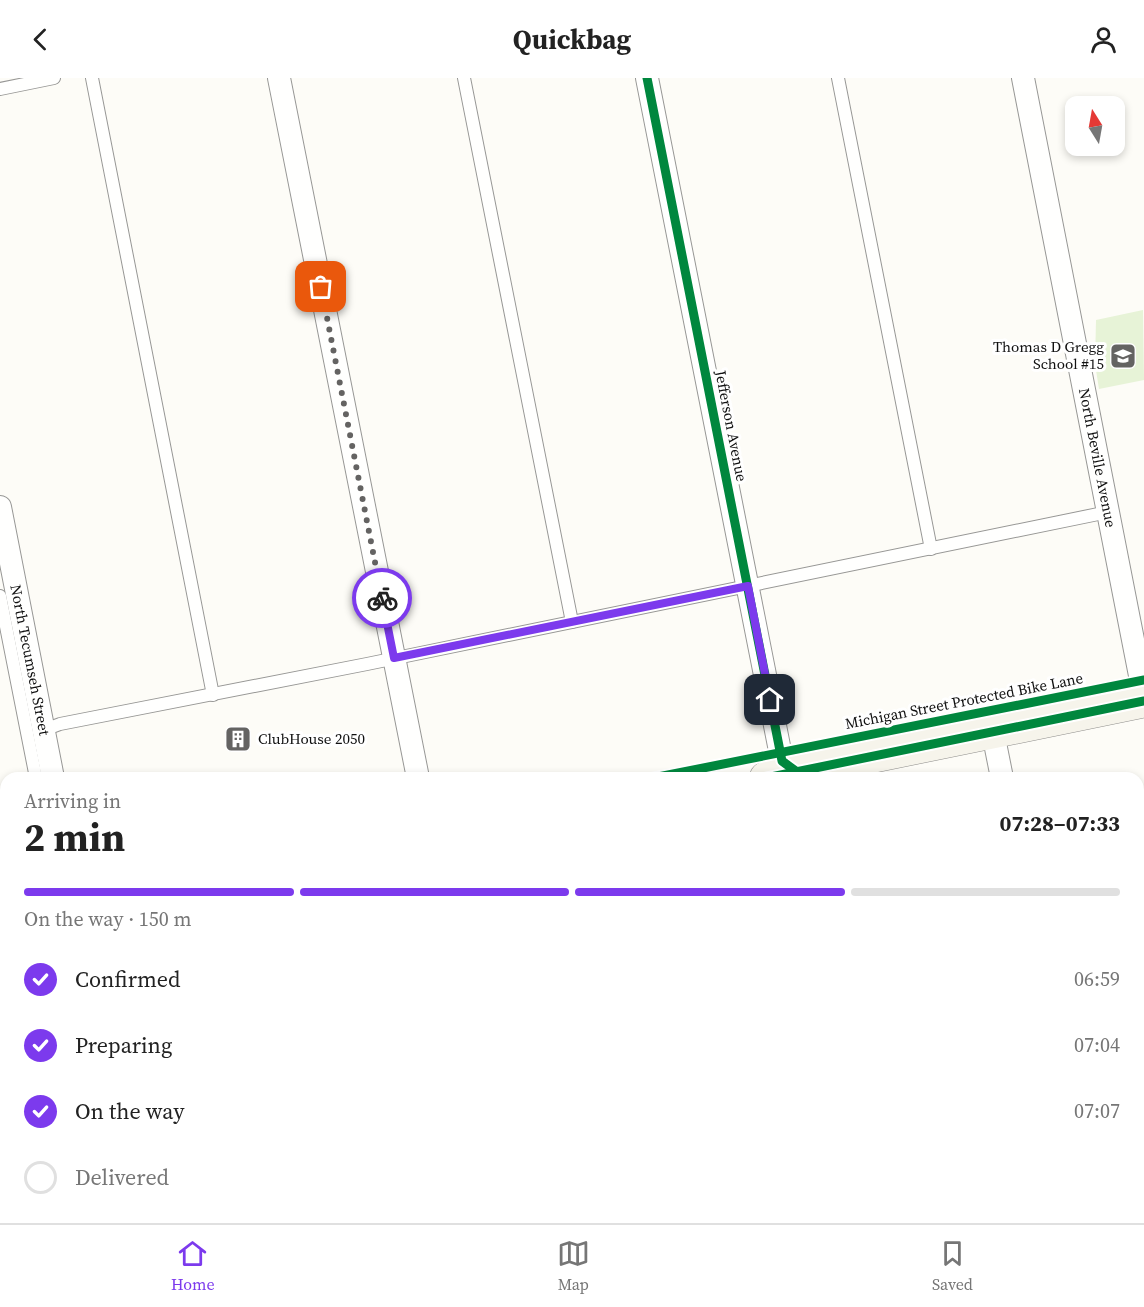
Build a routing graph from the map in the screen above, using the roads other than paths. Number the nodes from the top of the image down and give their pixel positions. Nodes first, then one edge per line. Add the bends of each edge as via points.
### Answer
1 (54, 78) edge
2 (92, 78) edge
3 (279, 78) edge
4 (464, 78) edge
5 (647, 78) edge
6 (838, 78) edge
7 (1023, 78) edge
8 (0, 89) edge
9 (0, 507) edge
10 (1108, 512) junction
11 (931, 549) junction
12 (748, 586) junction
13 (0, 596) edge
14 (572, 622) junction
15 (394, 658) junction
16 (213, 695) junction
17 (1144, 696) edge
18 (1144, 701) edge
19 (44, 730) junction
20 (993, 733) junction
21 (35, 772) edge
22 (52, 772) edge
23 (417, 772) edge
24 (786, 772) edge
25 (806, 772) edge
26 (1001, 772) edge

1 - 8 lane
2 - 16 lane
3 - 15 street
4 - 14 lane
5 - 12 street, Jefferson Avenue
6 - 11 lane
7 - 10 street, North Beville Avenue
9 - 19 street, North Tecumseh Street
10 - 11 lane
10 - 17 street, North Beville Avenue
11 - 12 lane
12 - 14 lane
12 - 24 street, Jefferson Avenue
13 - 21 lane
14 - 15 lane
15 - 16 lane
15 - 23 street
16 - 19 lane
18 - 20 main road
19 - 22 street, North Tecumseh Street
20 - 25 main road
20 - 26 street

